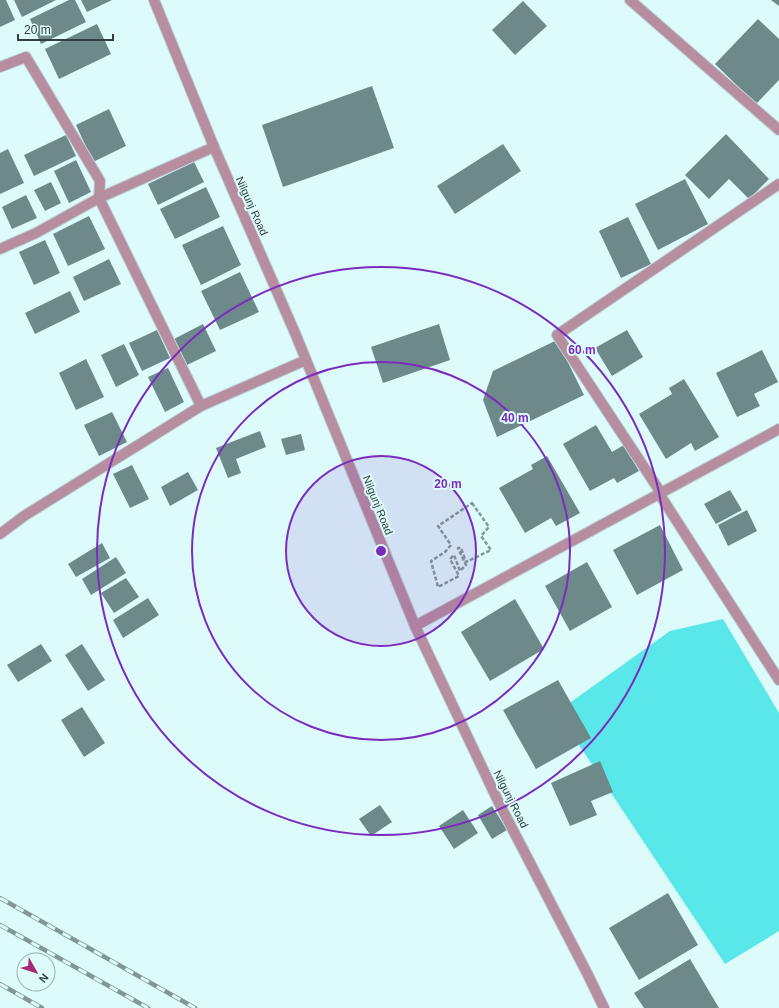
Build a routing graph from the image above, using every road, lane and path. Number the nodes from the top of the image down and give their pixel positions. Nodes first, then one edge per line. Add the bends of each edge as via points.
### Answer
1 (154, 0) edge
2 (630, 0) edge
3 (0, 67) edge
4 (779, 130) edge
5 (214, 147) junction
6 (779, 184) edge
7 (99, 198) junction
8 (0, 249) edge
9 (306, 360) junction
10 (201, 406) junction
11 (779, 429) edge
12 (661, 493) junction
13 (0, 534) edge
14 (491, 550) joint
15 (415, 626) junction
16 (779, 680) edge
17 (604, 1008) edge

1 - 5 street, Nilgunj Road
2 - 4 street
3 - 7 street via 26,57 100,181
5 - 7 street
5 - 9 street, Nilgunj Road
6 - 12 street via 556,335
7 - 8 street via 36,233
7 - 10 street
9 - 10 street
9 - 15 street, Nilgunj Road
10 - 13 street via 24,516
11 - 12 street
12 - 15 street
12 - 16 street via 660,496
14 - 14 path via 481,536 489,527 472,503 438,526 451,544 445,552 431,561 438,587 459,576 450,558 454,555 460,571 466,565 458,548 466,562
15 - 17 street, Nilgunj Road via 499,803

